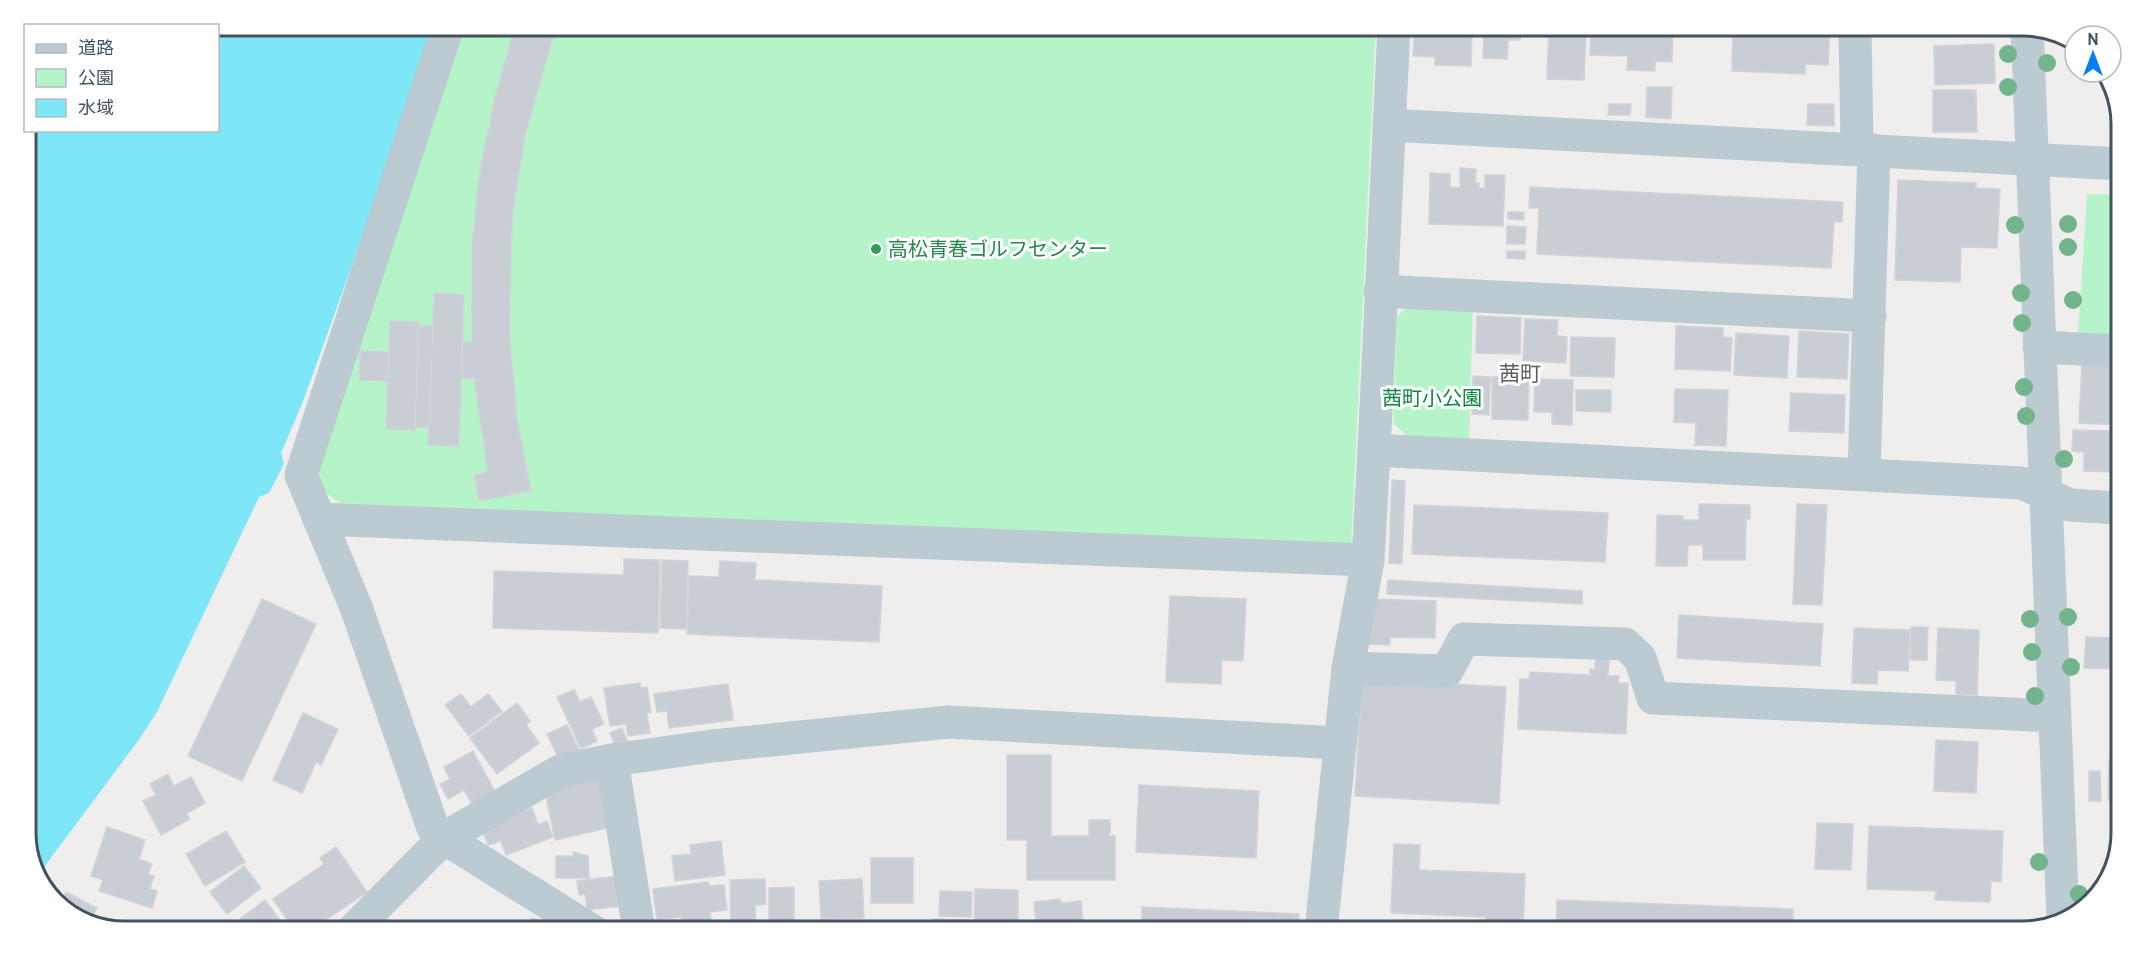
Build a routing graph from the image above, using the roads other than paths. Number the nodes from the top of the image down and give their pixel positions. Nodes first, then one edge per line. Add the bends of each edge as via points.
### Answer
1 (445, 36) edge
2 (1393, 36) edge
3 (1856, 36) edge
4 (2027, 37) edge
5 (1389, 125) junction
6 (1866, 150) junction
7 (2032, 160) junction
8 (2111, 164) edge
9 (1380, 291) junction
10 (1870, 316) junction
11 (2039, 347) junction
12 (2111, 351) edge
13 (1374, 450) junction
14 (1864, 473) junction
15 (2045, 494) junction
16 (2111, 508) edge
17 (319, 519) junction
18 (1368, 560) junction
19 (1348, 668) junction
20 (2054, 716) junction
21 (1339, 743) junction
22 (612, 760) junction
23 (444, 838) junction
24 (2063, 912) edge
25 (363, 921) edge
26 (576, 921) edge
27 (637, 921) edge
28 (1322, 921) edge

1 - 17 street via 301,475
2 - 5 street
3 - 6 street
4 - 7 street
5 - 6 street
5 - 9 street
6 - 7 street
6 - 10 street
7 - 8 street
7 - 11 street
9 - 10 street
9 - 13 street
10 - 14 street
11 - 12 street
11 - 15 street
13 - 14 street
13 - 18 street
14 - 15 street via 2022,483
15 - 16 street via 2070,505
15 - 20 street
17 - 18 street
17 - 23 street via 356,607 433,828
18 - 19 street
19 - 20 street via 1446,671 1464,639 1625,644 1640,658 1653,698
19 - 21 street
20 - 24 street
21 - 22 street via 949,722
21 - 28 street
22 - 23 street via 560,771
22 - 27 street
23 - 25 street
23 - 26 street

